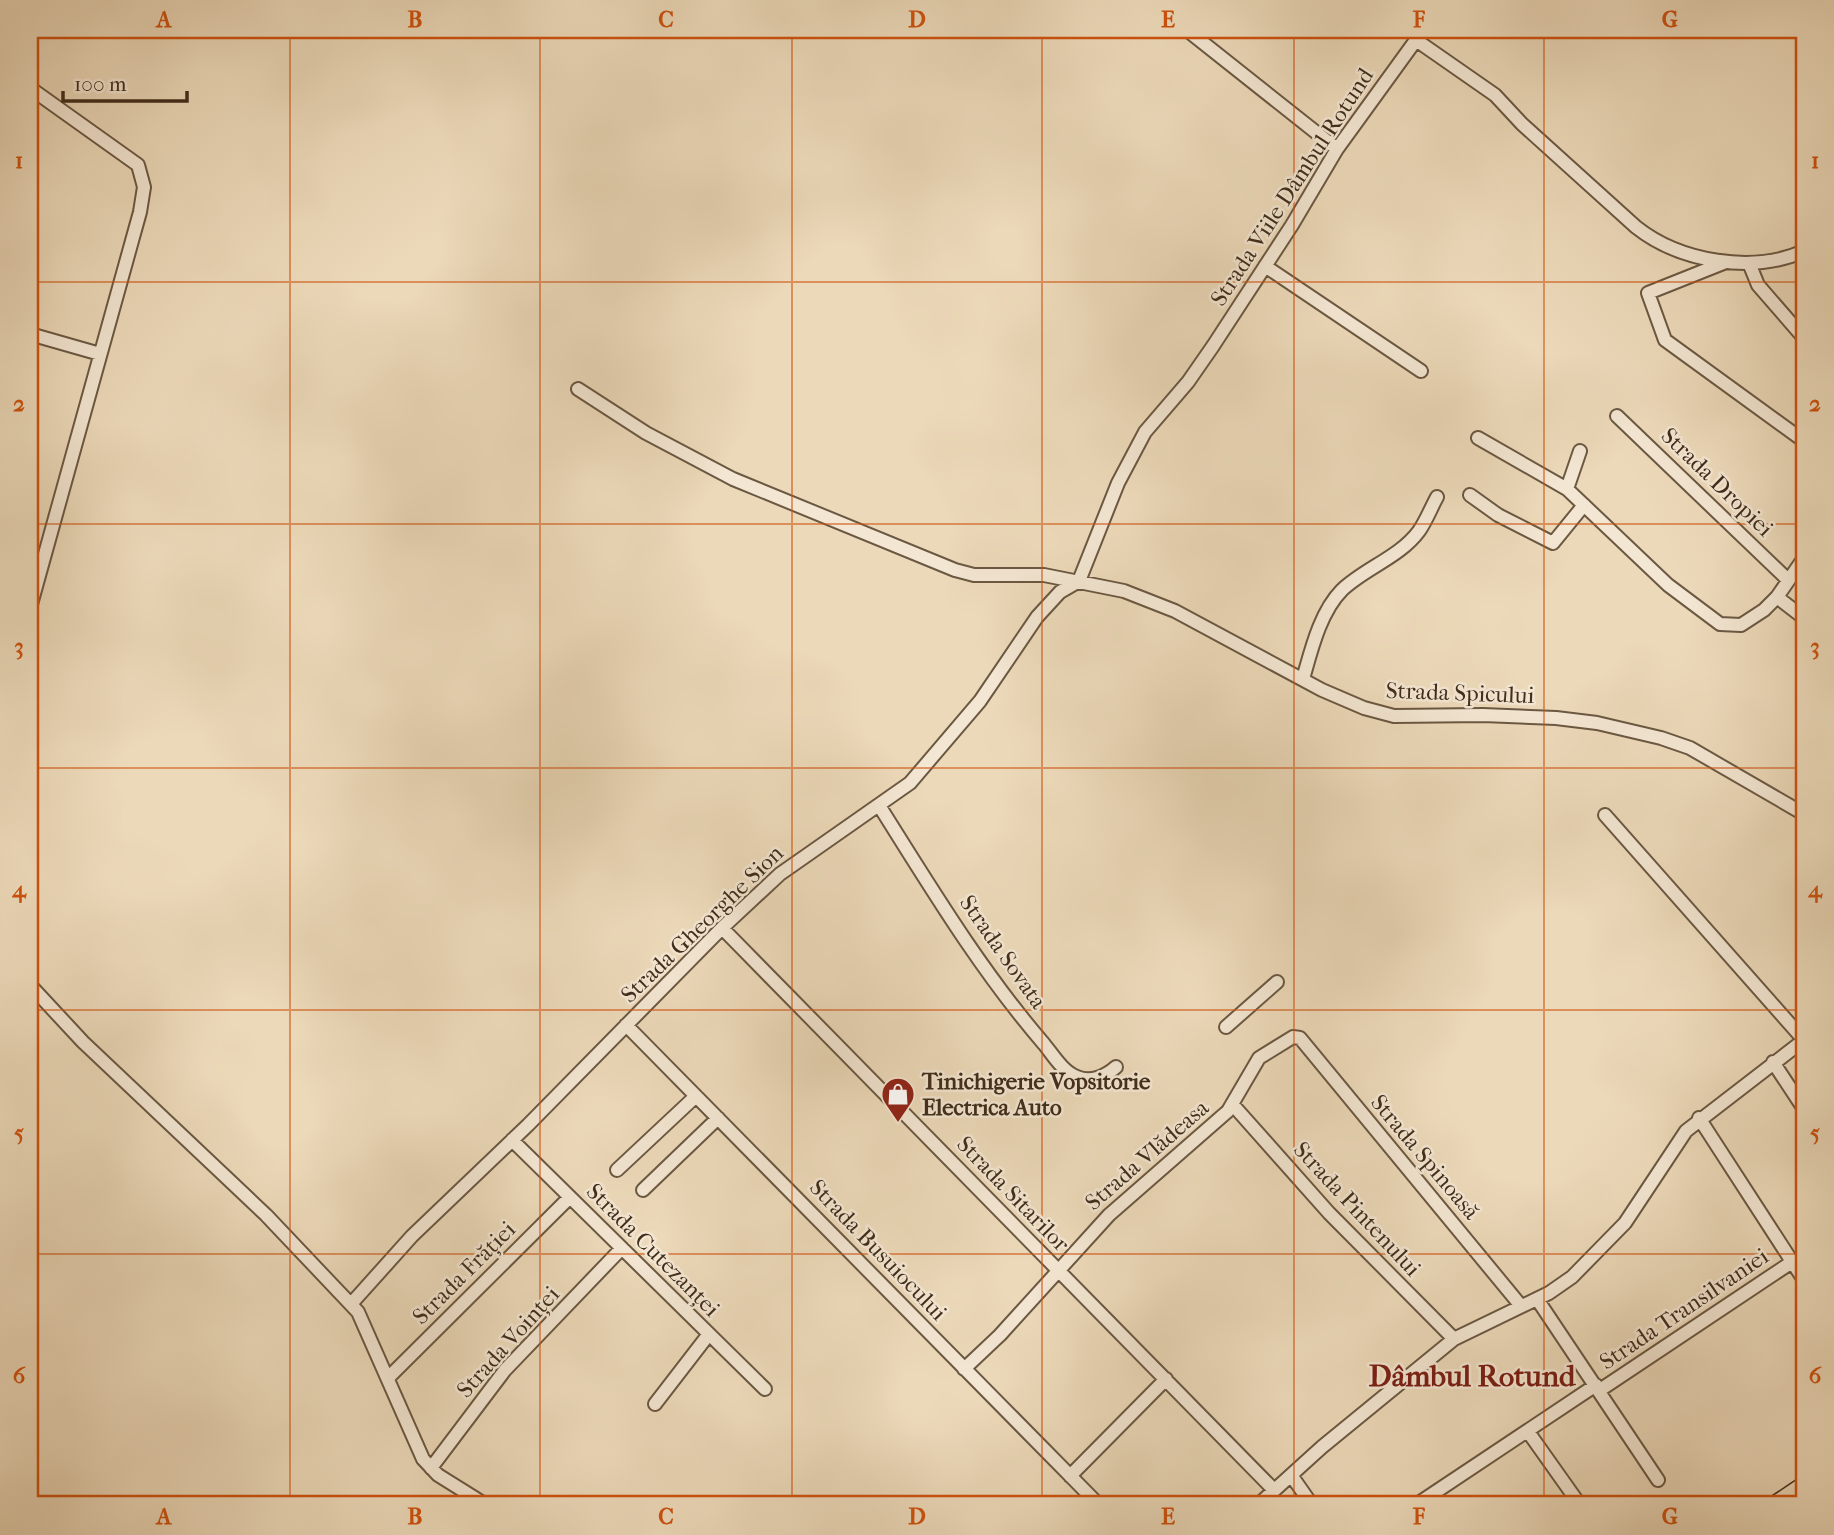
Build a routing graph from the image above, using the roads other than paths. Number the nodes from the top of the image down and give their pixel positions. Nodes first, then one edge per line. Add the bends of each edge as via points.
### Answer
1 (1187, 30) edge
2 (30, 88) edge
3 (1336, 149) junction
4 (1804, 251) edge
5 (1727, 261) junction
6 (1749, 263) junction
7 (1265, 266) junction
8 (30, 334) edge
9 (1804, 338) edge
10 (100, 354) junction
11 (1421, 371) dead end
12 (578, 389) dead end
13 (1617, 416) dead end
14 (1478, 438) dead end
15 (1804, 441) edge
16 (1580, 451) dead end
17 (1567, 489) junction
18 (1470, 495) dead end
19 (1437, 497) dead end
20 (1584, 505) junction
21 (1804, 558) edge
22 (1787, 579) junction
23 (1079, 581) junction
24 (1777, 597) junction
25 (30, 608) edge
26 (1804, 618) edge
27 (1303, 679) junction
28 (880, 807) junction
29 (1804, 814) edge
30 (1605, 815) dead end
31 (722, 928) junction
32 (1277, 982) dead end
33 (30, 985) edge
34 (626, 1025) junction
35 (1226, 1027) dead end
36 (1296, 1036) joint
37 (1804, 1040) edge
38 (1773, 1062) junction
39 (1116, 1067) dead end
40 (696, 1096) junction
41 (1233, 1105) junction
42 (1804, 1109) edge
43 (718, 1118) junction
44 (1699, 1118) junction
45 (512, 1140) junction
46 (617, 1170) dead end
47 (643, 1190) dead end
48 (570, 1197) junction
49 (622, 1248) junction
50 (1792, 1262) junction
51 (1058, 1270) junction
52 (1804, 1280) edge
53 (1537, 1299) junction
54 (351, 1304) junction
55 (1521, 1306) junction
56 (709, 1334) junction
57 (1454, 1339) junction
58 (964, 1369) junction
59 (388, 1378) junction
60 (1166, 1379) junction
61 (1598, 1388) junction
62 (765, 1389) dead end
63 (655, 1404) dead end
64 (1528, 1433) junction
65 (431, 1468) junction
66 (1291, 1475) junction
67 (1070, 1476) junction
68 (1658, 1480) dead end
69 (1804, 1485) edge
70 (1274, 1490) junction
71 (486, 1505) edge
72 (1098, 1505) edge
73 (1258, 1505) edge
74 (1312, 1505) edge
75 (1416, 1505) edge
76 (1580, 1505) edge
77 (1774, 1505) edge

1 - 3 street
2 - 10 street via 120,149 142,174 140,212
3 - 5 street, Strada Viile Dâmbul Rotund via 1416,40 1495,95 1646,235 1702,257
3 - 7 street, Strada Viile Dâmbul Rotund
4 - 6 street, Strada Viile Dâmbul Rotund
5 - 6 street, Strada Viile Dâmbul Rotund
5 - 15 street via 1647,293 1665,340
6 - 9 street via 1758,285
7 - 11 street
7 - 23 street, Strada Viile Dâmbul Rotund via 1188,382 1131,455
8 - 10 street
10 - 25 street
12 - 23 street, Strada Spicului via 646,433 733,480 955,570
13 - 22 street, Strada Dropiei
14 - 17 street
16 - 17 street
17 - 20 street
18 - 20 street via 1553,543
19 - 27 street via 1413,538 1335,598
20 - 24 street via 1694,607 1720,624 1733,627 1749,620
21 - 22 street
22 - 24 street
23 - 27 street, Strada Spicului via 1145,598
23 - 28 street, Strada Gheorghe Sion via 1060,592 1037,617 980,701 910,783
24 - 26 street
27 - 29 street, Strada Spicului via 1364,708 1394,716 1556,718 1652,735 1690,748
28 - 31 street, Strada Gheorghe Sion via 780,874
28 - 39 street, Strada Sovata via 989,976 1062,1065 1078,1078 1088,1079
30 - 37 street
31 - 34 street, Strada Gheorghe Sion
31 - 51 street, Strada Sitarilor
32 - 35 street
33 - 54 street
34 - 40 street, Strada Busuiocului
34 - 45 street, Strada Gheorghe Sion
36 - 41 street, Strada Vlădeasa via 1253,1064
36 - 55 street, Strada Spinoasă
37 - 38 street
38 - 42 street
38 - 44 street
40 - 43 street, Strada Busuiocului
40 - 46 street
41 - 51 street, Strada Vlădeasa via 1109,1215
41 - 57 street, Strada Pintenului via 1329,1213
43 - 47 street
43 - 58 street, Strada Busuiocului
44 - 50 street
44 - 53 street via 1625,1223 1572,1277
45 - 48 street, Strada Cutezanței
45 - 54 street, Strada Gheorghe Sion via 412,1236
48 - 49 street, Strada Cutezanței
48 - 59 street, Strada Frăției
49 - 56 street, Strada Cutezanței
49 - 65 street, Strada Voinței via 505,1370
50 - 52 street
50 - 61 street, Strada Transilvaniei
51 - 58 street, Strada Vlădeasa
51 - 60 street, Strada Sitarilor
53 - 55 street
53 - 61 street
54 - 59 street via 364,1322
55 - 57 street
56 - 62 street, Strada Cutezanței
56 - 63 street
57 - 66 street
58 - 67 street, Strada Busuiocului
59 - 65 street via 414,1442
60 - 67 street
60 - 70 street, Strada Sitarilor
61 - 64 street, Strada Transilvaniei
61 - 68 street
64 - 75 street, Strada Transilvaniei
64 - 76 street
65 - 71 street
66 - 70 street
66 - 74 street
67 - 72 street, Strada Busuiocului
69 - 77 main road
70 - 73 street

